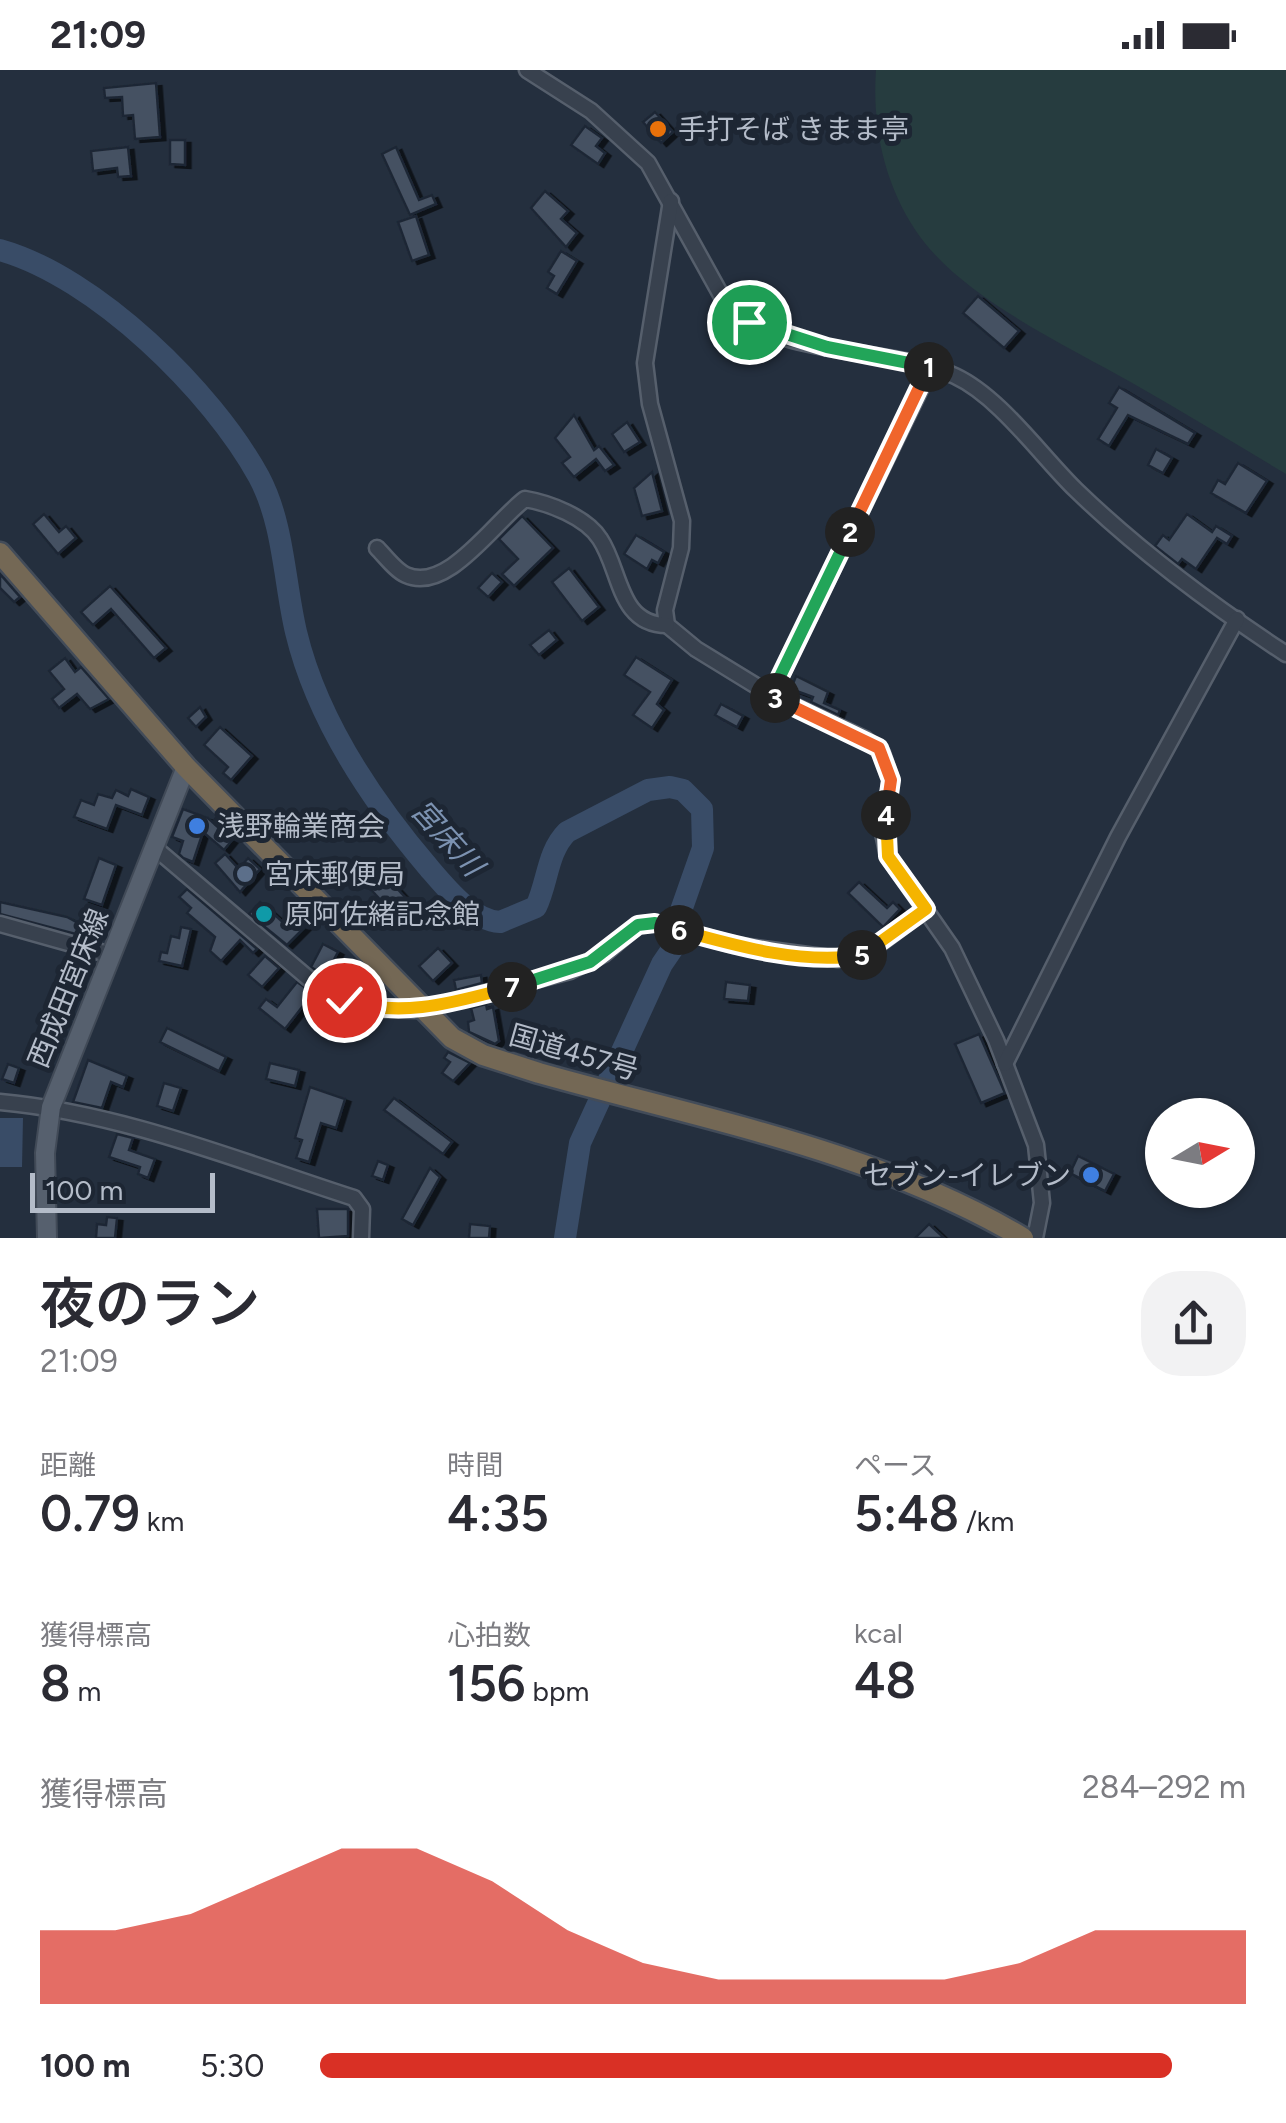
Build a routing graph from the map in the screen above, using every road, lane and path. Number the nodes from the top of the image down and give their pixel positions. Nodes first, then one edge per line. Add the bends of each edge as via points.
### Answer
1 (526, 70) edge
2 (671, 201) junction
3 (931, 368) junction
4 (377, 548) dead end
5 (0, 553) edge
6 (1237, 619) junction
7 (667, 625) junction
8 (1286, 654) edge
9 (771, 695) junction
10 (186, 768) junction
11 (155, 848) junction
12 (926, 909) junction
13 (0, 924) edge
14 (110, 955) junction
15 (420, 1010) junction
16 (1005, 1064) junction
17 (0, 1102) edge
18 (51, 1107) junction
19 (47, 1238) edge
20 (361, 1238) edge
21 (1023, 1238) edge
22 (1035, 1238) edge

1 - 2 street via 630,144
2 - 3 street via 737,315 796,338
2 - 7 street via 645,363 682,521 664,610
3 - 6 street via 979,392 1104,517
3 - 9 street
4 - 7 street via 405,576 430,578 447,572 524,499 541,502 598,535 626,602 642,618
5 - 10 highway, 国道457号
6 - 8 street
6 - 16 street
7 - 9 street
9 - 12 street via 879,748 891,780 883,833 888,856
10 - 11 main road, 西成田宮床線
10 - 15 highway, 国道457号
11 - 14 main road, 西成田宮床線
11 - 15 street via 328,991 378,1009
12 - 15 street via 870,951 838,959 719,942 660,924 632,928 604,954 570,971
12 - 16 street via 952,948
13 - 14 street
14 - 18 main road, 西成田宮床線
15 - 21 highway, 国道457号 via 483,1055 902,1177
16 - 22 street via 1040,1166
17 - 18 street
18 - 19 main road, 西成田宮床線 via 44,1153
18 - 20 street via 354,1198 362,1208

